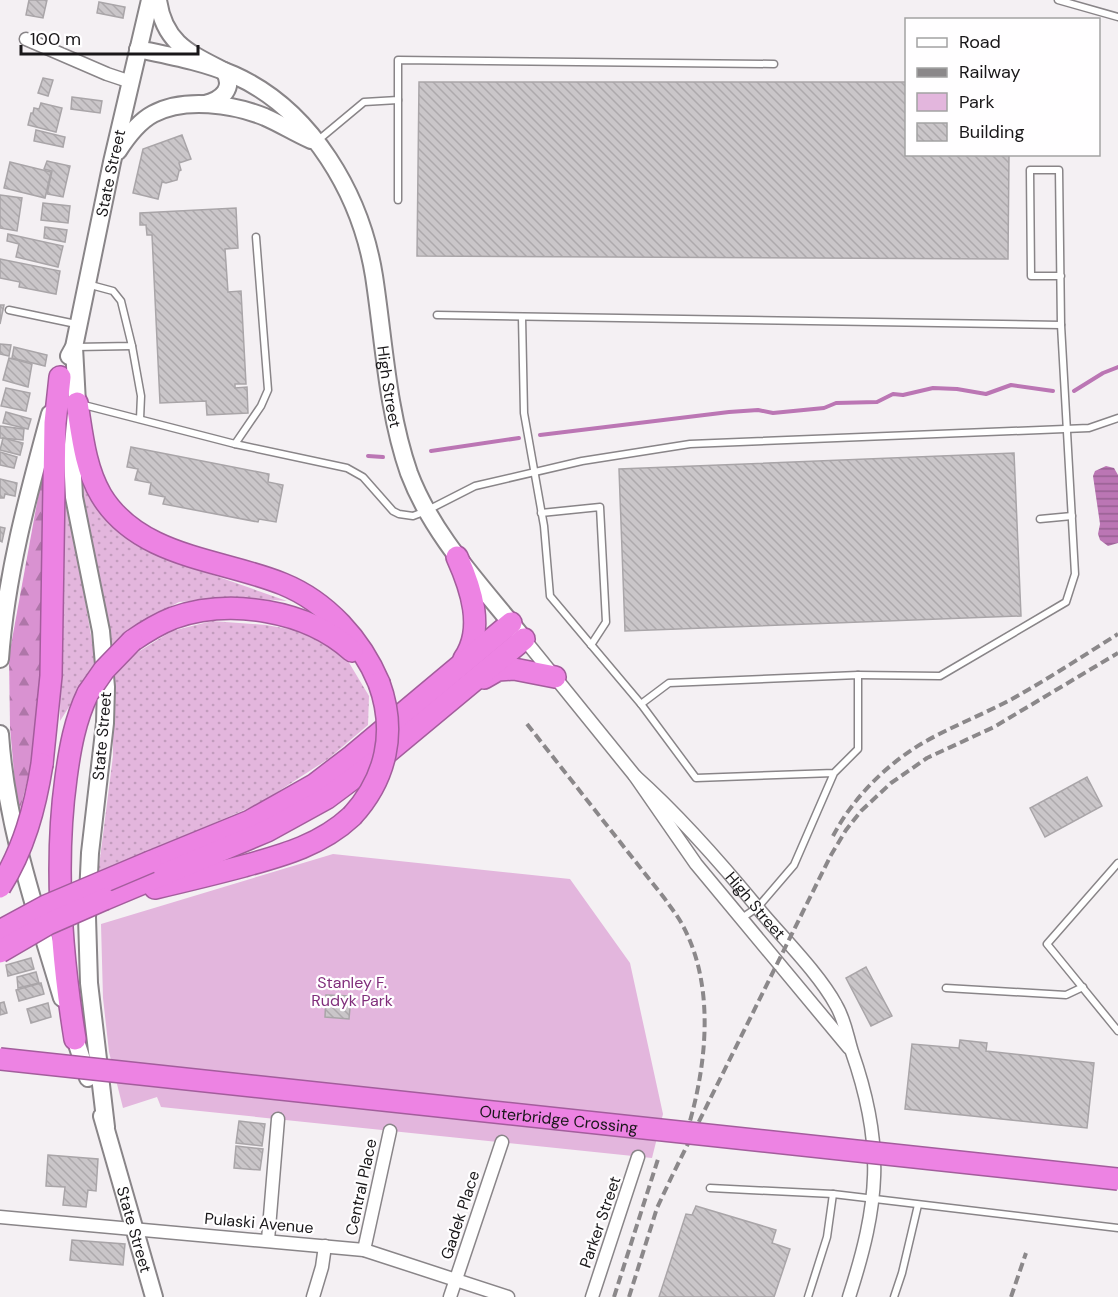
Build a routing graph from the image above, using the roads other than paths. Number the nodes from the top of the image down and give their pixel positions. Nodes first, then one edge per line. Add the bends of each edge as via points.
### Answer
1 (150, 0) edge
2 (158, 0) edge
3 (1058, 0) edge
4 (1118, 17) edge
5 (26, 39) dead end
6 (138, 49) junction
7 (774, 64) dead end
8 (224, 71) junction
9 (131, 82) junction
10 (398, 100) junction
11 (198, 105) junction
12 (316, 142) junction
13 (112, 162) junction
14 (398, 200) dead end
15 (256, 237) dead end
16 (1060, 276) junction
17 (87, 284) junction
18 (9, 310) dead end
19 (436, 315) dead end
20 (522, 317) junction
21 (78, 325) junction
22 (1061, 325) junction
23 (132, 346) junction
24 (74, 347) junction
25 (60, 377) junction
26 (76, 403) junction
27 (1118, 418) edge
28 (140, 420) junction
29 (1067, 429) junction
30 (235, 444) junction
31 (534, 472) junction
32 (426, 511) junction
33 (541, 513) junction
34 (1072, 516) junction
35 (1040, 519) dead end
36 (458, 557) junction
37 (518, 631) junction
38 (591, 645) junction
39 (0, 659) edge
40 (858, 675) junction
41 (462, 677) junction
42 (555, 677) junction
43 (379, 683) junction
44 (640, 704) junction
45 (0, 734) edge
46 (834, 773) junction
47 (635, 776) junction
48 (1118, 864) edge
49 (156, 875) junction
50 (0, 887) edge
51 (758, 907) junction
52 (742, 918) junction
53 (0, 931) edge
54 (0, 951) edge
55 (1083, 987) junction
56 (946, 988) dead end
57 (1118, 1031) edge
58 (75, 1039) junction
59 (852, 1051) junction
60 (0, 1059) edge
61 (0, 1073) edge
62 (278, 1119) dead end
63 (106, 1127) junction
64 (390, 1131) dead end
65 (502, 1142) dead end
66 (638, 1156) dead end
67 (1118, 1179) edge
68 (710, 1188) dead end
69 (1118, 1192) edge
70 (833, 1194) junction
71 (873, 1199) junction
72 (918, 1205) junction
73 (0, 1216) edge
74 (135, 1228) junction
75 (1118, 1228) edge
76 (268, 1240) junction
77 (325, 1246) junction
78 (364, 1250) junction
79 (456, 1280) junction
80 (154, 1297) edge
81 (313, 1297) edge
82 (450, 1297) edge
83 (508, 1297) edge
84 (592, 1297) edge
85 (808, 1297) edge
86 (849, 1297) edge
87 (894, 1297) edge

1 - 6 street, State Street
2 - 8 street via 165,27 174,39
3 - 4 lane
5 - 9 street
6 - 8 street, High Street
6 - 9 street, State Street
7 - 10 lane via 398,60
8 - 11 street via 228,81 223,96
8 - 12 street, High Street via 272,98
9 - 13 street, State Street
10 - 12 lane via 363,102
10 - 14 lane
11 - 12 street via 255,114
11 - 13 street via 166,108 147,118 129,135
12 - 32 street, High Street via 343,184 362,225 397,428 409,472
13 - 17 street, State Street
15 - 30 lane via 268,390
16 - 16 lane via 1059,170 1030,170 1031,276
16 - 22 lane
17 - 21 street, State Street
17 - 23 lane via 113,291 121,301
18 - 21 lane
19 - 20 lane
20 - 22 lane
20 - 31 lane via 524,412
21 - 24 street, State Street
22 - 29 lane
23 - 24 lane
23 - 28 lane via 141,396
24 - 25 street, State Street
24 - 26 street, State Street
25 - 39 street, State Street via 11,570
25 - 50 highway, bridge via 55,423 51,676 42,764 27,831
26 - 28 lane
26 - 43 highway via 92,476 119,518 156,543 275,581 304,595 345,628
26 - 63 street, State Street via 74,497 101,631 106,687 87,917 89,983
27 - 29 lane via 1089,428
28 - 30 lane
29 - 31 lane via 690,444
29 - 34 lane
30 - 32 lane via 348,468 363,477 399,514 413,516
31 - 32 lane via 475,486
31 - 33 lane
32 - 36 street, High Street
33 - 38 lane via 550,596
33 - 38 lane via 600,507 606,622
34 - 35 lane
34 - 40 lane via 1075,574 1066,602 940,676
36 - 37 street, High Street
36 - 41 highway via 471,599 475,629
37 - 41 highway
37 - 42 street, High Street
38 - 44 lane
40 - 44 lane via 669,683
40 - 46 lane via 858,749
41 - 42 highway via 514,669
41 - 49 highway via 302,792
42 - 47 street, High Street
43 - 49 highway, bridge via 388,721 386,754 376,784 352,816 326,836 287,854 193,880
43 - 58 highway, bridge via 358,657 332,635 268,612 225,610 184,615 132,641 104,670 88,693 72,742 60,849 66,982
44 - 46 lane via 696,778
45 - 58 street, State Street via 21,861
46 - 51 lane via 794,865
47 - 51 street, High Street via 712,851
47 - 52 street, High Street via 684,847
48 - 55 lane via 1047,944
49 - 53 highway, bridge via 46,906
49 - 54 highway, bridge via 48,924
51 - 52 lane
51 - 59 street, High Street via 831,997 845,1024
52 - 59 street, High Street
55 - 56 lane via 1066,995
55 - 57 lane
58 - 63 street, State Street
59 - 71 street, High Street via 872,1124
60 - 67 highway, Outerbridge Crossing, bridge
61 - 69 highway, Outerbridge Crossing
62 - 76 street
63 - 74 street, State Street
64 - 78 street, Central Place
65 - 79 street, Gadek Place
66 - 84 street, Parker Street
68 - 70 lane
70 - 71 lane
70 - 85 lane via 827,1237
71 - 72 lane
71 - 86 street, High Street
72 - 75 lane
72 - 87 lane
73 - 74 street, Pulaski Avenue
74 - 76 street, Pulaski Avenue
74 - 80 street, State Street
76 - 77 street, Pulaski Avenue
77 - 78 street, Pulaski Avenue
77 - 81 street, Central Place
78 - 79 street, Pulaski Avenue
79 - 82 street, Gadek Place
79 - 83 street, Pulaski Avenue

